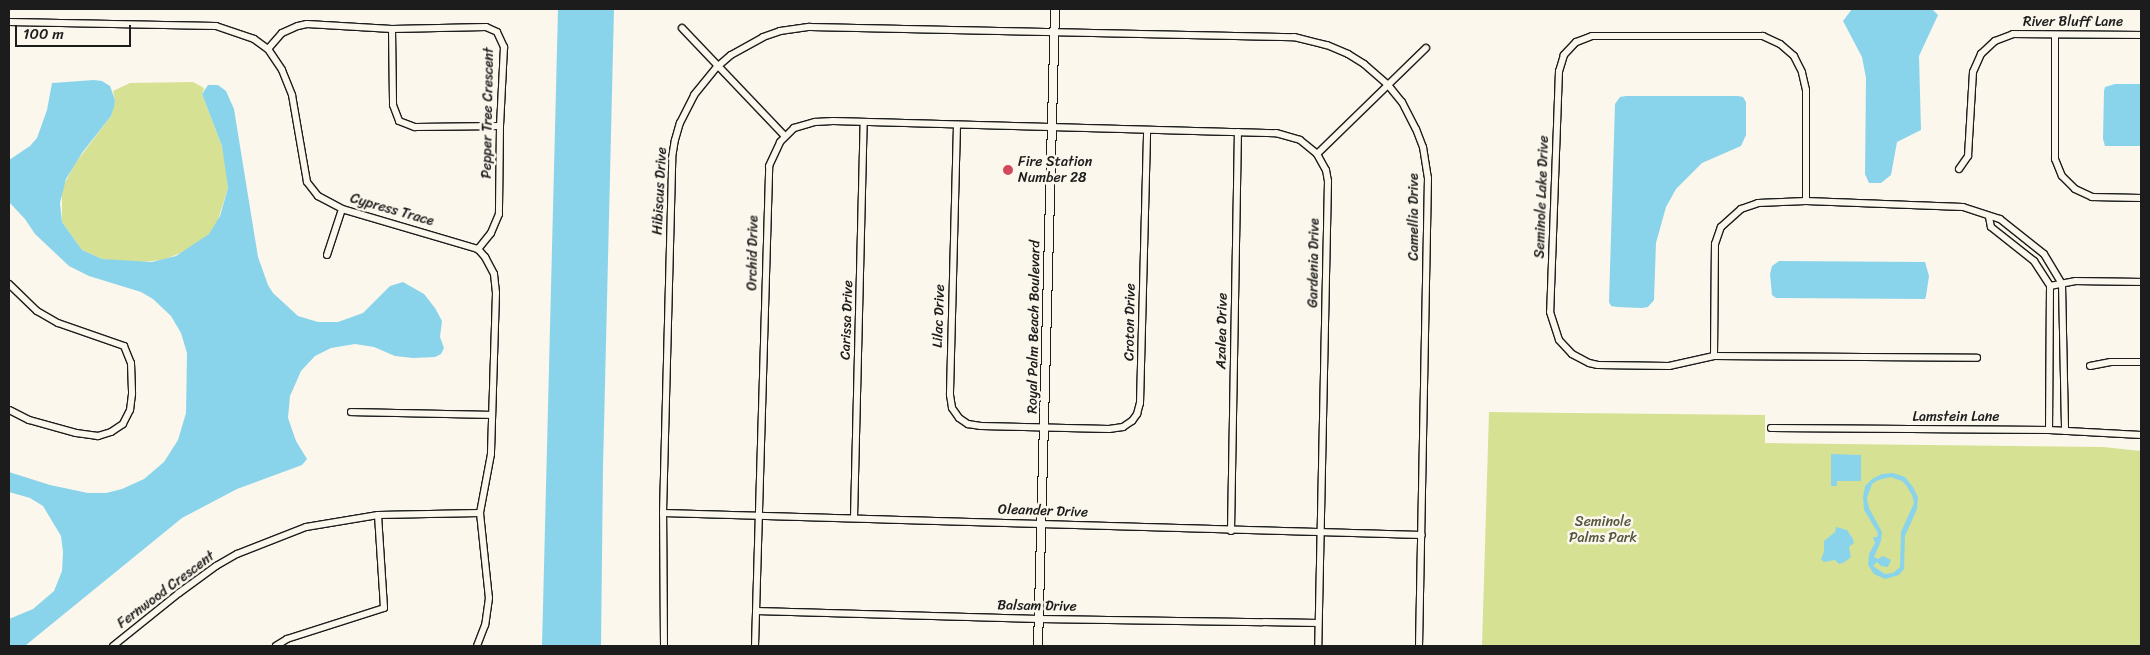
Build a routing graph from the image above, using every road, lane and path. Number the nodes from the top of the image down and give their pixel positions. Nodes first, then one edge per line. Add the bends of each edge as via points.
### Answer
1 (1055, 9) edge
2 (9, 22) edge
3 (682, 28) dead end
4 (392, 29) junction
5 (1054, 32) junction
6 (2055, 35) junction
7 (2141, 35) edge
8 (1426, 48) dead end
9 (268, 49) junction
10 (717, 67) junction
11 (1388, 85) junction
12 (864, 122) junction
13 (957, 125) junction
14 (500, 126) junction
15 (1052, 128) junction
16 (1147, 131) junction
17 (1238, 132) junction
18 (785, 136) junction
19 (1317, 154) junction
20 (1959, 169) dead end
21 (2141, 198) edge
22 (1806, 201) junction
23 (342, 209) junction
24 (1988, 217) junction
25 (2034, 246) junction
26 (478, 249) junction
27 (2026, 254) junction
28 (327, 255) dead end
29 (2141, 282) edge
30 (9, 284) edge
31 (2062, 284) junction
32 (2050, 286) junction
33 (2050, 317) junction
34 (2063, 318) junction
35 (2064, 344) junction
36 (2050, 345) junction
37 (1714, 356) junction
38 (1976, 358) dead end
39 (2141, 362) edge
40 (2090, 366) dead end
41 (9, 410) edge
42 (352, 412) dead end
43 (492, 415) junction
44 (1044, 427) junction
45 (1771, 428) dead end
46 (2049, 430) junction
47 (2065, 431) junction
48 (2141, 435) edge
49 (480, 513) junction
50 (663, 513) junction
51 (378, 515) junction
52 (759, 516) junction
53 (854, 518) junction
54 (1042, 523) junction
55 (1231, 531) junction
56 (1320, 533) junction
57 (1422, 536) junction
58 (756, 611) junction
59 (1039, 619) junction
60 (1318, 623) junction
61 (113, 646) edge
62 (276, 646) edge
63 (477, 646) edge
64 (664, 646) edge
65 (755, 646) edge
66 (1038, 646) edge
67 (1318, 646) edge
68 (1419, 646) edge

1 - 5 street, Royal Palm Beach Boulevard
2 - 9 street, Cypress Trace via 216,26 242,34
3 - 10 street
4 - 9 street, Pepper Tree Crescent via 335,24 298,26 282,33
4 - 14 street via 392,105 399,121 415,127
4 - 14 street, Pepper Tree Crescent via 486,27 497,32 504,47
5 - 10 street, Hibiscus Drive via 804,27 763,37
5 - 11 street, Camellia Drive via 1294,37 1348,54
5 - 15 street, Royal Palm Beach Boulevard
6 - 7 street, River Bluff Lane
6 - 20 street, River Bluff Lane via 2012,34 1995,41 1981,54 1971,82 1968,156
6 - 21 street via 2057,168 2068,183 2083,194 2101,198
8 - 11 street
9 - 23 street, Cypress Trace via 282,70 292,95 307,182 325,202
10 - 18 street
10 - 50 street, Hibiscus Drive via 688,106 672,158
11 - 19 street
11 - 57 street, Camellia Drive via 1402,102 1416,129 1423,147 1428,178
12 - 13 street, Orchid Drive
12 - 18 street, Orchid Drive via 815,122 802,125
12 - 53 street, Carissa Drive
13 - 15 street, Orchid Drive
13 - 44 street, Lilac Drive via 952,408 968,424
14 - 26 street, Pepper Tree Crescent via 499,214 491,233
15 - 16 street
15 - 44 street, Royal Palm Beach Boulevard
16 - 17 street
16 - 44 street, Croton Drive via 1140,403 1137,414 1123,427 1109,429
17 - 19 street via 1288,135 1305,143
17 - 55 street, Azalea Drive
18 - 52 street, Orchid Drive via 771,157 767,177
19 - 56 street, Gardenia Drive via 1328,181
22 - 24 street via 1963,207
22 - 37 street via 1749,205 1733,214 1721,227 1714,252
22 - 37 street, Seminole Lake Drive via 1806,90 1794,56 1780,44 1763,36 1592,36 1576,42 1564,55 1558,81 1550,312 1554,331 1572,354 1598,365 1669,366
23 - 26 street, Cypress Trace
23 - 28 street
24 - 25 street via 2000,219
24 - 27 street via 1991,227
25 - 27 street
25 - 31 street via 2044,254
26 - 43 street via 490,265 496,284
27 - 32 street
29 - 31 street via 2076,281
30 - 41 street via 37,310 58,323 124,346 131,364 132,394 130,410 123,424 98,436 76,434 38,423
31 - 32 street
31 - 34 street
32 - 33 street
33 - 34 street
33 - 36 street
34 - 35 street
35 - 36 street
35 - 47 street
36 - 46 street
37 - 38 street, Seminole Lake Drive
39 - 40 street
42 - 43 street
43 - 49 street via 489,474
44 - 54 street, Royal Palm Beach Boulevard
45 - 46 street, Lamstein Lane
46 - 47 street, Lamstein Lane
47 - 48 street, Lamstein Lane
49 - 51 street, Fernwood Crescent
49 - 63 street via 489,598 485,625
50 - 52 street, Oleander Drive
50 - 64 street, Hibiscus Drive
51 - 61 street, Fernwood Crescent via 306,527 237,554 179,592
51 - 62 street via 384,608 287,639
52 - 53 street, Oleander Drive
52 - 58 street, Orchid Drive
53 - 54 street, Oleander Drive
54 - 55 street, Oleander Drive
54 - 59 street, Royal Palm Beach Boulevard
55 - 56 street, Oleander Drive
56 - 57 street, Oleander Drive
56 - 60 street, Gardenia Drive
57 - 68 street, Camellia Drive
58 - 59 street, Balsam Drive
58 - 65 street, Orchid Drive
59 - 60 street, Balsam Drive
59 - 66 street, Royal Palm Beach Boulevard
60 - 67 street, Gardenia Drive

